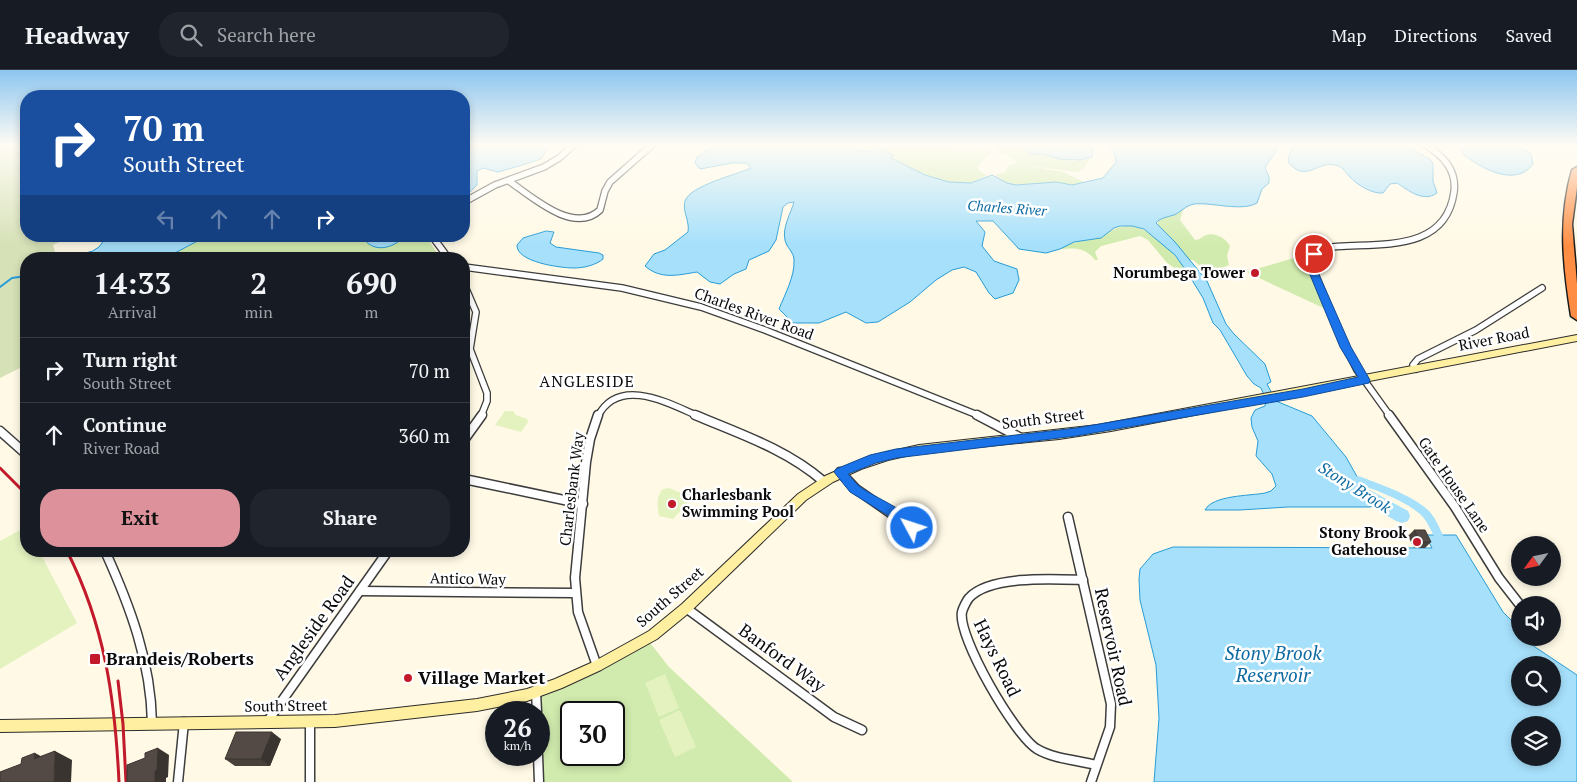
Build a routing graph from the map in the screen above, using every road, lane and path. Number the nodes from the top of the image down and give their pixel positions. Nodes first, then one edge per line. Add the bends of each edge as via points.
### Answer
1 (516, 178) edge
2 (614, 178) edge
3 (1454, 178) edge
4 (1575, 178) edge
5 (509, 181) junction
6 (470, 198) edge
7 (470, 267) edge
8 (1542, 288) dead end
9 (470, 298) edge
10 (1577, 316) edge
11 (1577, 338) edge
12 (470, 348) edge
13 (470, 348) edge
14 (1416, 369) junction
15 (1365, 380) junction
16 (1268, 399) joint
17 (0, 431) edge
18 (470, 432) edge
19 (1021, 438) junction
20 (20, 449) edge
21 (840, 472) junction
22 (470, 480) edge
23 (823, 481) junction
24 (583, 504) junction
25 (1068, 517) dead end
26 (912, 528) dead end
27 (108, 557) edge
28 (384, 557) edge
29 (1083, 580) junction
30 (360, 592) junction
31 (575, 594) junction
32 (1513, 596) edge
33 (686, 608) junction
34 (598, 666) junction
35 (536, 692) junction
36 (536, 701) edge
37 (184, 722) junction
38 (310, 722) junction
39 (152, 723) junction
40 (266, 723) junction
41 (0, 726) edge
42 (862, 730) dead end
43 (1096, 765) junction
44 (538, 766) edge
45 (178, 782) edge
46 (310, 782) edge
47 (539, 782) edge
48 (1091, 782) edge

1 - 5 street
2 - 5 street via 604,193 602,208 586,218 562,215
3 - 15 street, Gate House Lane via 1451,206 1438,230 1421,239 1330,246 1318,250 1311,259 1342,340
4 - 10 highway via 1566,235
5 - 6 street
7 - 19 street, Charles River Road via 622,288 700,307 754,325 990,420
8 - 14 street, River Road via 1476,330 1418,359 1413,365
9 - 12 street via 476,312
11 - 14 main road, River Road
13 - 18 street via 488,393 481,417
14 - 15 main road, River Road
15 - 16 main road, River Road
15 - 32 street, Gate House Lane
16 - 19 main road, South Street via 1076,432
17 - 20 street
19 - 21 main road, South Street via 896,453
21 - 23 main road, South Street
21 - 26 street via 854,489 896,514
22 - 24 street
23 - 24 street, Charlesbank Way via 786,454 667,402 634,395 608,403 595,420
23 - 33 main road, South Street via 791,505
24 - 31 street, Charlesbank Way
25 - 29 street, Reservoir Road
27 - 39 street via 137,634 152,702
28 - 30 street, Angleside Road
29 - 43 street, Reservoir Road via 1111,704 1110,727
29 - 43 street, Hays Road via 1024,579 1002,583 968,598 960,618 1020,736 1044,752
30 - 31 street, Antico Way
30 - 40 street, Angleside Road
31 - 34 street, Charlesbank Way via 581,625
33 - 34 main road, South Street via 648,638
33 - 42 street, Banford Way via 834,717
34 - 35 main road, South Street
35 - 36 street
35 - 38 main road, South Street via 477,705
37 - 39 main road, South Street
37 - 40 main road, South Street
37 - 45 street
38 - 40 main road, South Street
38 - 46 street
39 - 41 main road, South Street
43 - 48 street, Reservoir Road
44 - 47 street

